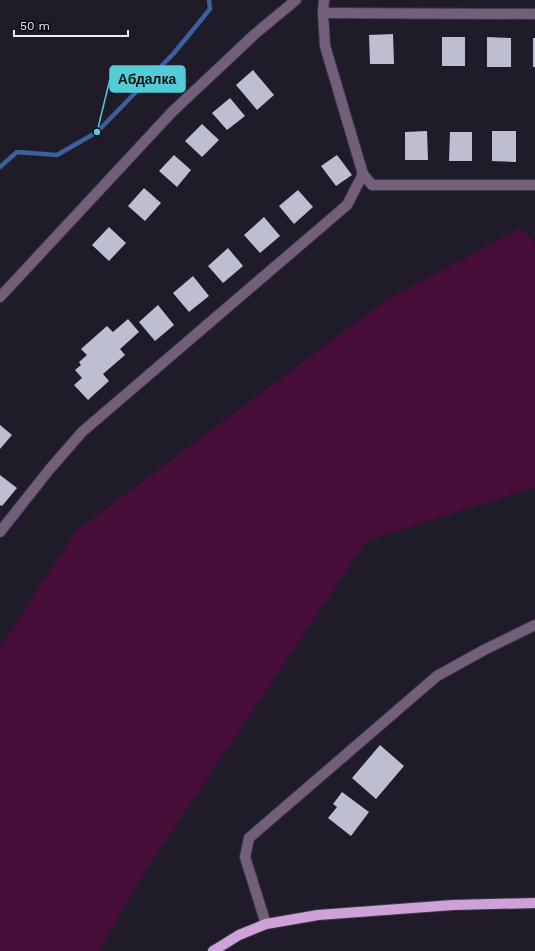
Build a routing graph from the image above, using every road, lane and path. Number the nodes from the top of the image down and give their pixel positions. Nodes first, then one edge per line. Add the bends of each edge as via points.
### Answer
1 (296, 0) edge
2 (324, 0) edge
3 (323, 13) junction
4 (535, 14) edge
5 (363, 174) junction
6 (535, 185) edge
7 (0, 297) edge
8 (0, 532) edge
9 (535, 625) edge
10 (535, 903) edge
11 (266, 924) junction
12 (213, 951) edge

1 - 7 street via 255,34 172,112
2 - 3 street
3 - 4 street
3 - 5 street via 325,46
5 - 6 street via 372,185
5 - 8 street via 347,206 82,432
9 - 11 street via 437,676 249,838 245,857
10 - 11 main road via 453,905 318,915
11 - 12 main road via 239,935

